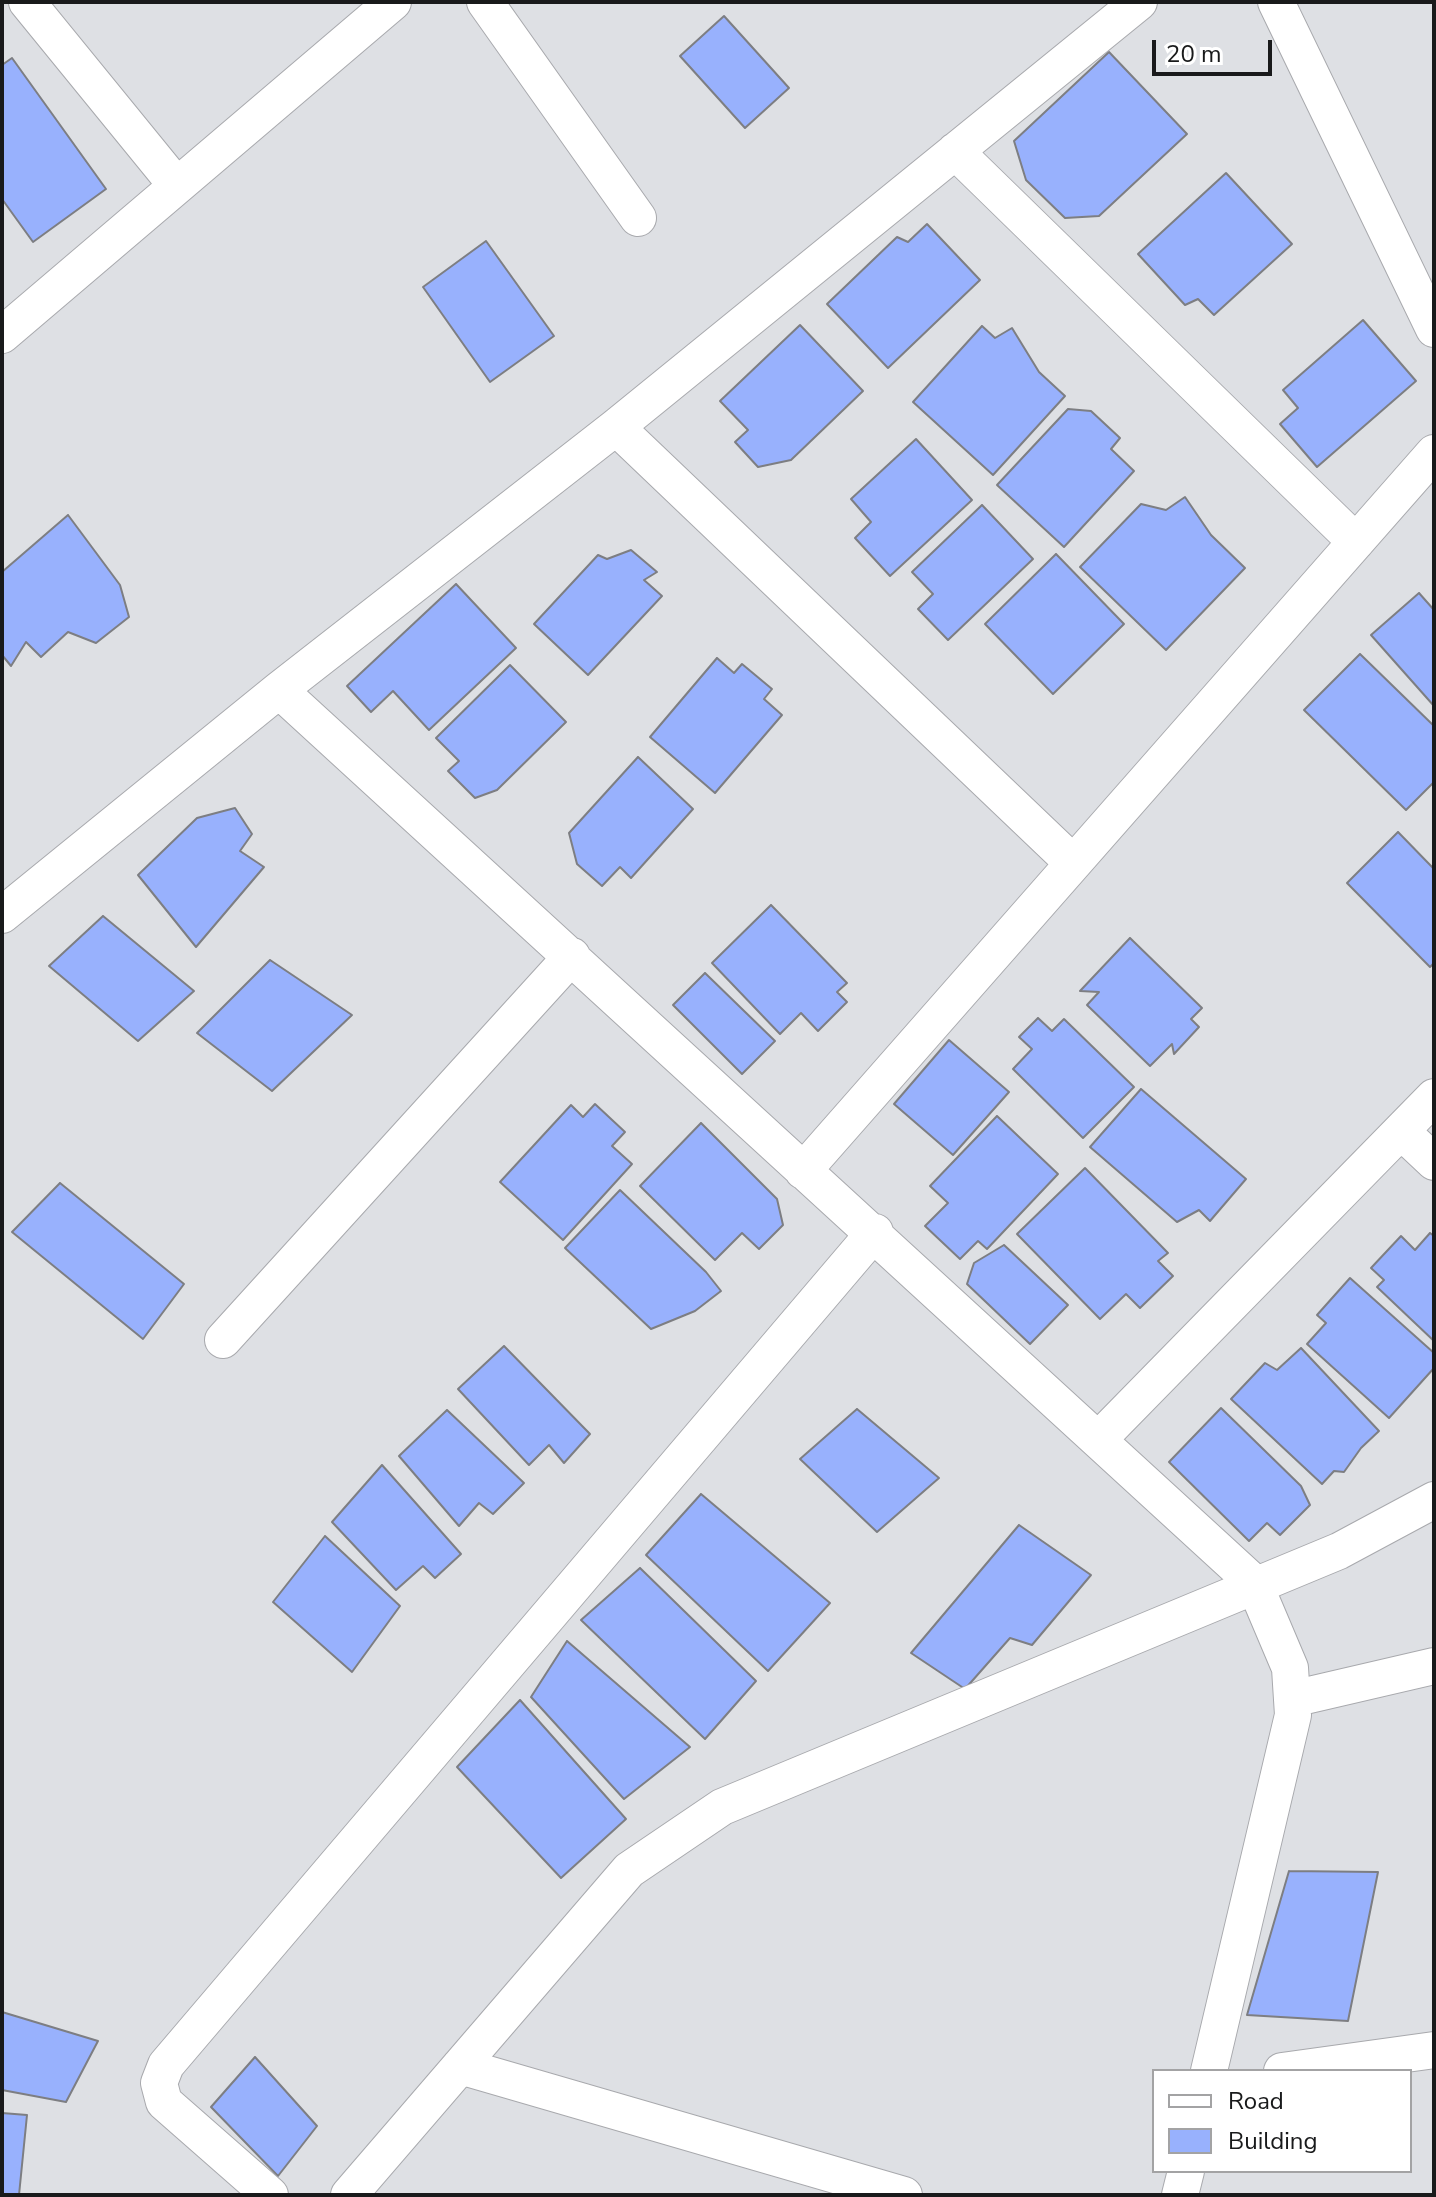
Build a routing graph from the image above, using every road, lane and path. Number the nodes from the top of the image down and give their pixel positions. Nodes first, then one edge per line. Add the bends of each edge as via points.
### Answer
1 (27, 2) edge
2 (393, 2) edge
3 (485, 2) edge
4 (1139, 2) edge
5 (1276, 2) edge
6 (955, 151) junction
7 (177, 186) junction
8 (638, 218) dead end
9 (1434, 329) edge
10 (2, 335) edge
11 (616, 427) junction
12 (1434, 453) edge
13 (1356, 542) junction
14 (279, 690) junction
15 (1073, 863) junction
16 (2, 915) edge
17 (572, 956) junction
18 (1434, 1097) edge
19 (1401, 1131) junction
20 (1434, 1162) edge
21 (803, 1171) junction
22 (875, 1232) junction
23 (223, 1340) dead end
24 (1099, 1439) junction
25 (1434, 1500) edge
26 (1254, 1583) junction
27 (1434, 1666) edge
28 (1292, 1699) junction
29 (1434, 2050) edge
30 (460, 2066) junction
31 (1209, 2069) edge
32 (1296, 2069) edge
33 (1186, 2173) edge
34 (270, 2195) edge
35 (349, 2195) edge
36 (904, 2195) edge
37 (1180, 2195) edge

1 - 7 street
2 - 7 street
3 - 8 street
4 - 6 street
5 - 9 street
6 - 11 street
6 - 13 street
7 - 10 street
11 - 14 street
11 - 15 street
12 - 13 street
13 - 15 street
14 - 16 street
14 - 17 street
15 - 21 street
17 - 21 street
17 - 23 street
18 - 19 street
19 - 20 street
19 - 24 street
21 - 22 street
22 - 24 street
22 - 34 street via 166,2065 159,2083 164,2102
24 - 26 street
25 - 26 street via 1339,1551
26 - 28 street via 1290,1668
26 - 30 street via 722,1807 629,1870
27 - 28 street
28 - 31 street via 1293,1715
29 - 32 street
30 - 35 street
30 - 36 street
33 - 37 street

